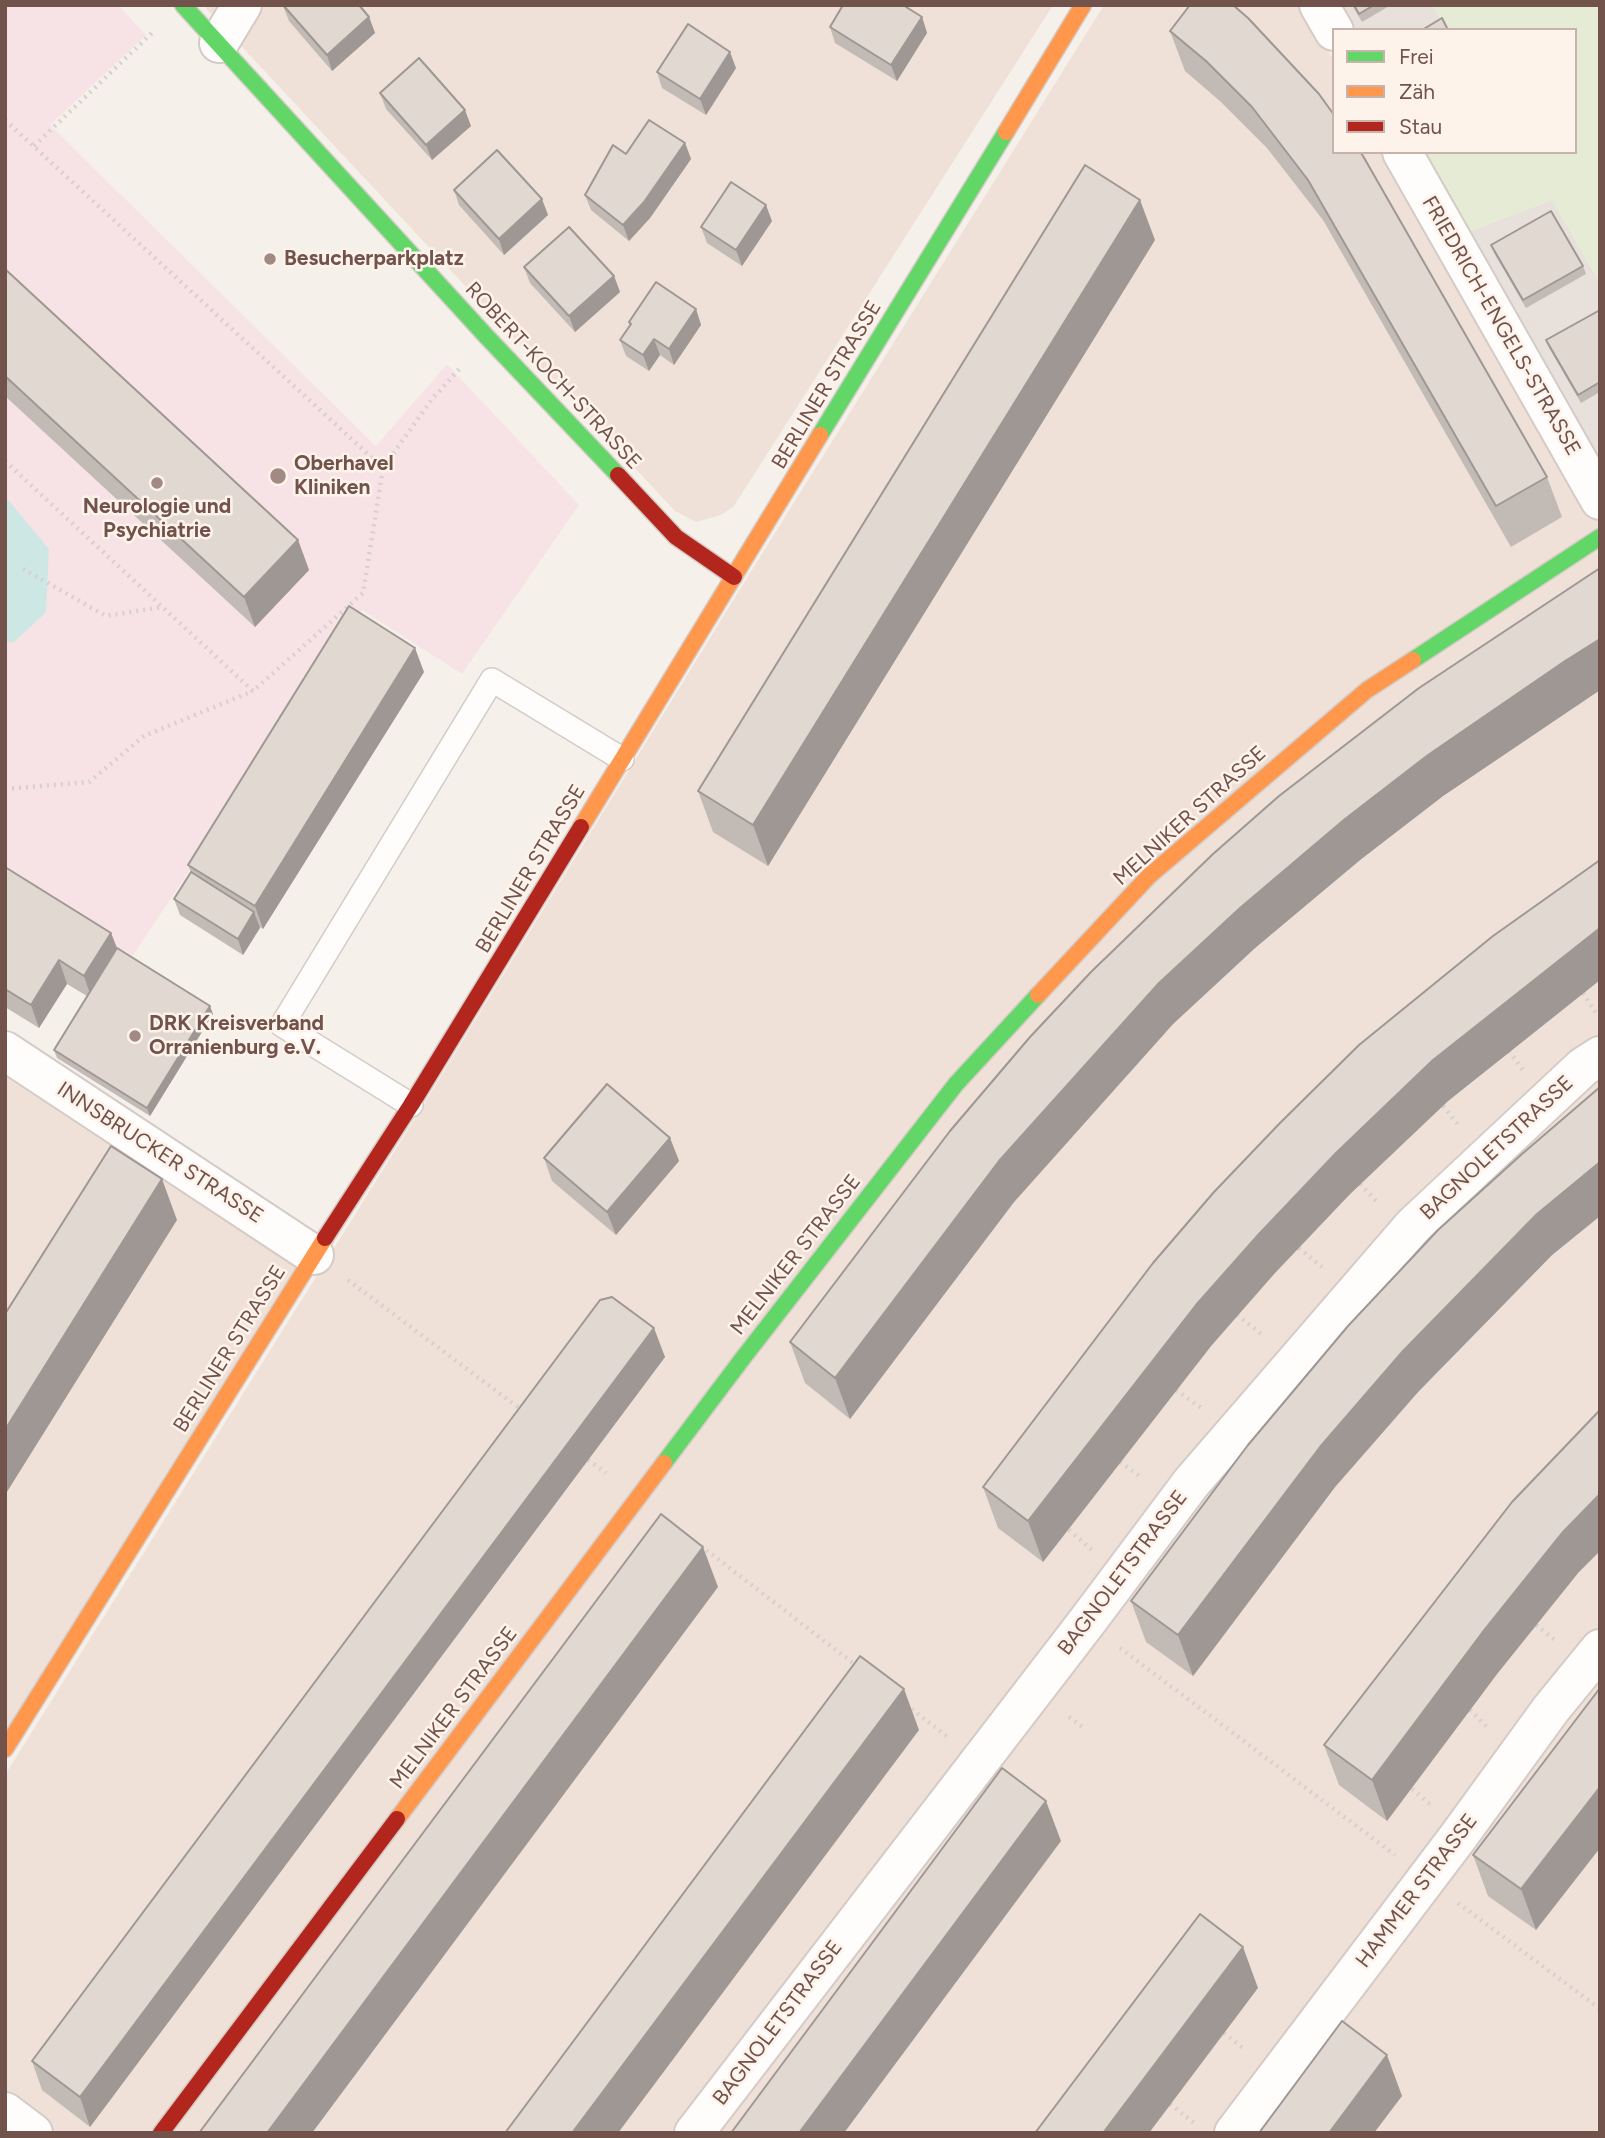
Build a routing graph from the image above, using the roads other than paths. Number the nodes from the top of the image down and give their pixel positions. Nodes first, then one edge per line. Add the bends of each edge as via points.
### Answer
1 (183, 5) edge
2 (242, 5) edge
3 (1083, 5) edge
4 (1319, 5) edge
5 (1332, 28) edge
6 (219, 43) junction
7 (1403, 154) edge
8 (1600, 500) edge
9 (1600, 537) edge
10 (734, 577) junction
11 (622, 759) junction
12 (5, 1051) edge
13 (1600, 1056) edge
14 (411, 1105) junction
15 (314, 1255) junction
16 (1581, 1648) edge
17 (5, 1704) edge
18 (25, 1717) junction
19 (5, 1749) edge
20 (5, 2112) edge
21 (1217, 2130) edge
22 (33, 2133) edge
23 (161, 2133) edge
24 (694, 2133) edge

1 - 6 street, ROBERT-KOCH-STRASSE
2 - 6 street
3 - 10 street, BERLINER STRASSE
4 - 5 street
6 - 10 street, ROBERT-KOCH-STRASSE via 676,537
7 - 8 street, FRIEDRICH-ENGELS-STRASSE
9 - 23 street, MELNIKER STRASSE via 1367,690 1149,876 956,1084 751,1347
10 - 11 street, BERLINER STRASSE
11 - 14 street, BERLINER STRASSE
11 - 14 lane via 492,680 282,1025
12 - 15 street, INNSBRUCKER STRASSE
13 - 24 street, BAGNOLETSTRASSE via 1413,1226 1191,1483
14 - 15 street, BERLINER STRASSE
15 - 18 street, BERLINER STRASSE
16 - 21 street, HAMMER STRASSE via 1551,1709 1426,1879
17 - 18 lane
18 - 19 street, BERLINER STRASSE
20 - 22 street

